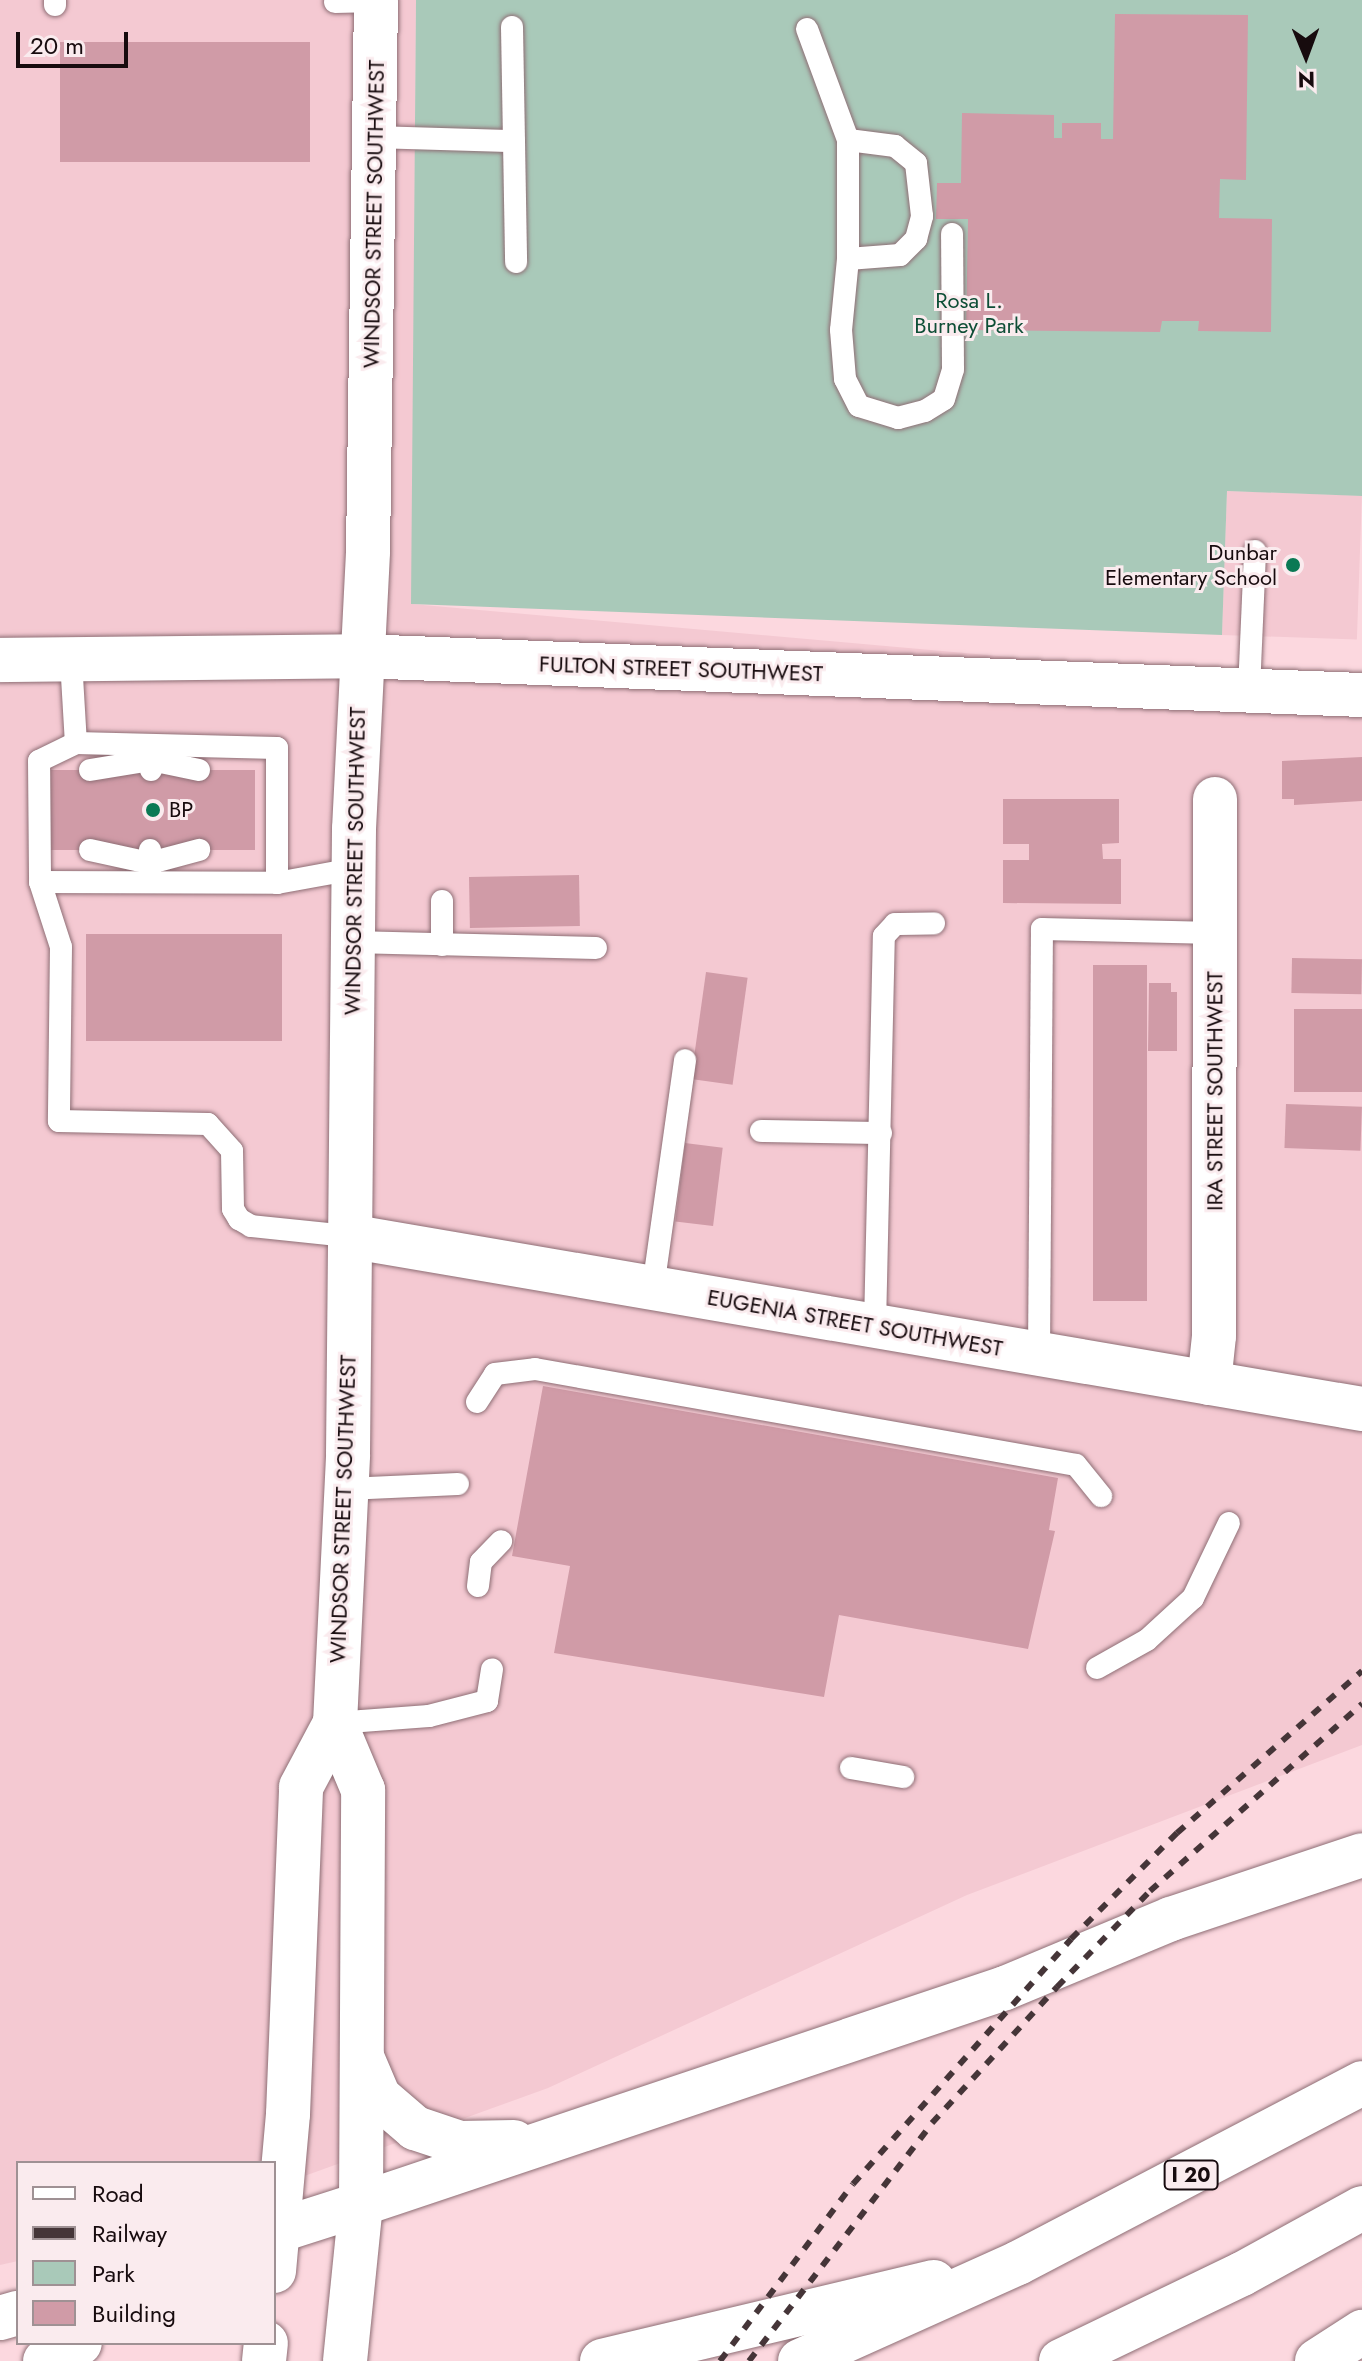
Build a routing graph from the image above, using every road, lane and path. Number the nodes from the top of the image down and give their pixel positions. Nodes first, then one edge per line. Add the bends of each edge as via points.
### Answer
1 (362, 1) edge
2 (512, 27) dead end
3 (807, 29) dead end
4 (376, 137) junction
5 (848, 140) junction
6 (514, 141) junction
7 (952, 234) dead end
8 (848, 259) junction
9 (516, 262) dead end
10 (1255, 551) dead end
11 (360, 656) junction
12 (0, 660) edge
13 (71, 660) junction
14 (1249, 690) junction
15 (1362, 695) edge
16 (76, 743) junction
17 (151, 758) junction
18 (90, 770) dead end
19 (199, 770) dead end
20 (1215, 799) dead end
21 (90, 850) dead end
22 (199, 850) dead end
23 (150, 865) junction
24 (353, 869) junction
25 (40, 882) junction
26 (277, 883) junction
27 (442, 901) dead end
28 (934, 923) dead end
29 (1215, 933) junction
30 (352, 942) junction
31 (442, 945) junction
32 (596, 948) dead end
33 (685, 1060) dead end
34 (761, 1131) dead end
35 (881, 1133) junction
36 (348, 1236) junction
37 (653, 1288) junction
38 (875, 1326) junction
39 (1039, 1354) junction
40 (1209, 1383) junction
41 (477, 1402) dead end
42 (1362, 1409) edge
43 (458, 1484) dead end
44 (346, 1489) junction
45 (1101, 1496) dead end
46 (1229, 1523) dead end
47 (501, 1541) dead end
48 (478, 1586) dead end
49 (1097, 1668) dead end
50 (492, 1669) dead end
51 (335, 1723) junction
52 (851, 1768) dead end
53 (903, 1777) dead end
54 (1362, 1855) edge
55 (362, 2057) junction
56 (1362, 2083) edge
57 (564, 2135) junction
58 (361, 2204) junction
59 (1362, 2208) edge
60 (276, 2224) edge
61 (276, 2241) edge
62 (1018, 2263) junction
63 (1362, 2332) edge
64 (76, 2345) edge
65 (45, 2361) edge
66 (345, 2361) edge
67 (602, 2361) edge
68 (800, 2361) edge
69 (1061, 2361) edge
70 (1317, 2361) edge

1 - 4 main road, WINDSOR STREET SOUTHWEST
2 - 6 lane
3 - 5 lane
4 - 6 lane
4 - 11 main road, WINDSOR STREET SOUTHWEST via 368,551
5 - 8 lane
5 - 8 lane via 895,146 916,163 922,216 916,239 900,255
6 - 9 lane
7 - 8 lane via 953,369 944,399 898,418 859,406 845,379 841,330
10 - 14 lane
11 - 13 main road, FULTON STREET SOUTHWEST
11 - 14 main road, FULTON STREET SOUTHWEST
11 - 24 main road, WINDSOR STREET SOUTHWEST
12 - 13 main road, FULTON STREET SOUTHWEST
13 - 16 lane
14 - 15 main road, FULTON STREET SOUTHWEST
16 - 17 lane
16 - 25 lane via 39,761
17 - 18 lane
17 - 19 lane
17 - 26 lane via 277,748
20 - 29 main road, IRA STREET SOUTHWEST
21 - 23 lane
22 - 23 lane
23 - 25 lane
23 - 26 lane
24 - 26 lane
24 - 30 main road, WINDSOR STREET SOUTHWEST
25 - 36 lane via 61,947 59,1121 208,1124 232,1151 233,1209 239,1219 251,1226
27 - 31 lane
28 - 35 lane via 895,924 884,936
29 - 39 lane via 1042,929
29 - 40 main road, IRA STREET SOUTHWEST via 1214,1336
30 - 31 lane
30 - 36 main road, WINDSOR STREET SOUTHWEST
31 - 32 lane
33 - 37 lane
34 - 35 lane
35 - 38 lane
36 - 37 main road, EUGENIA STREET SOUTHWEST
36 - 44 main road, WINDSOR STREET SOUTHWEST
37 - 38 main road, EUGENIA STREET SOUTHWEST
38 - 39 main road, EUGENIA STREET SOUTHWEST
39 - 40 main road, EUGENIA STREET SOUTHWEST
40 - 42 main road, EUGENIA STREET SOUTHWEST
41 - 45 lane via 495,1374 535,1369 1076,1465
43 - 44 lane
44 - 51 main road, WINDSOR STREET SOUTHWEST
46 - 49 lane via 1193,1598 1147,1640
47 - 48 lane via 481,1562
50 - 51 lane via 487,1701 429,1716
51 - 55 main road, WINDSOR STREET SOUTHWEST via 363,1790
51 - 60 main road, WINDSOR STREET SOUTHWEST via 301,1787
52 - 53 lane
54 - 57 main road via 1171,1919 1005,1988
55 - 57 main road via 379,2097 395,2114 437,2137 482,2144
55 - 58 main road, WINDSOR STREET SOUTHWEST
56 - 62 main road, I 20
57 - 58 main road
58 - 61 main road
58 - 66 main road, WINDSOR STREET SOUTHWEST
59 - 69 main road via 1242,2274
62 - 67 main road
62 - 68 main road, I 20
63 - 70 main road
64 - 65 main road

